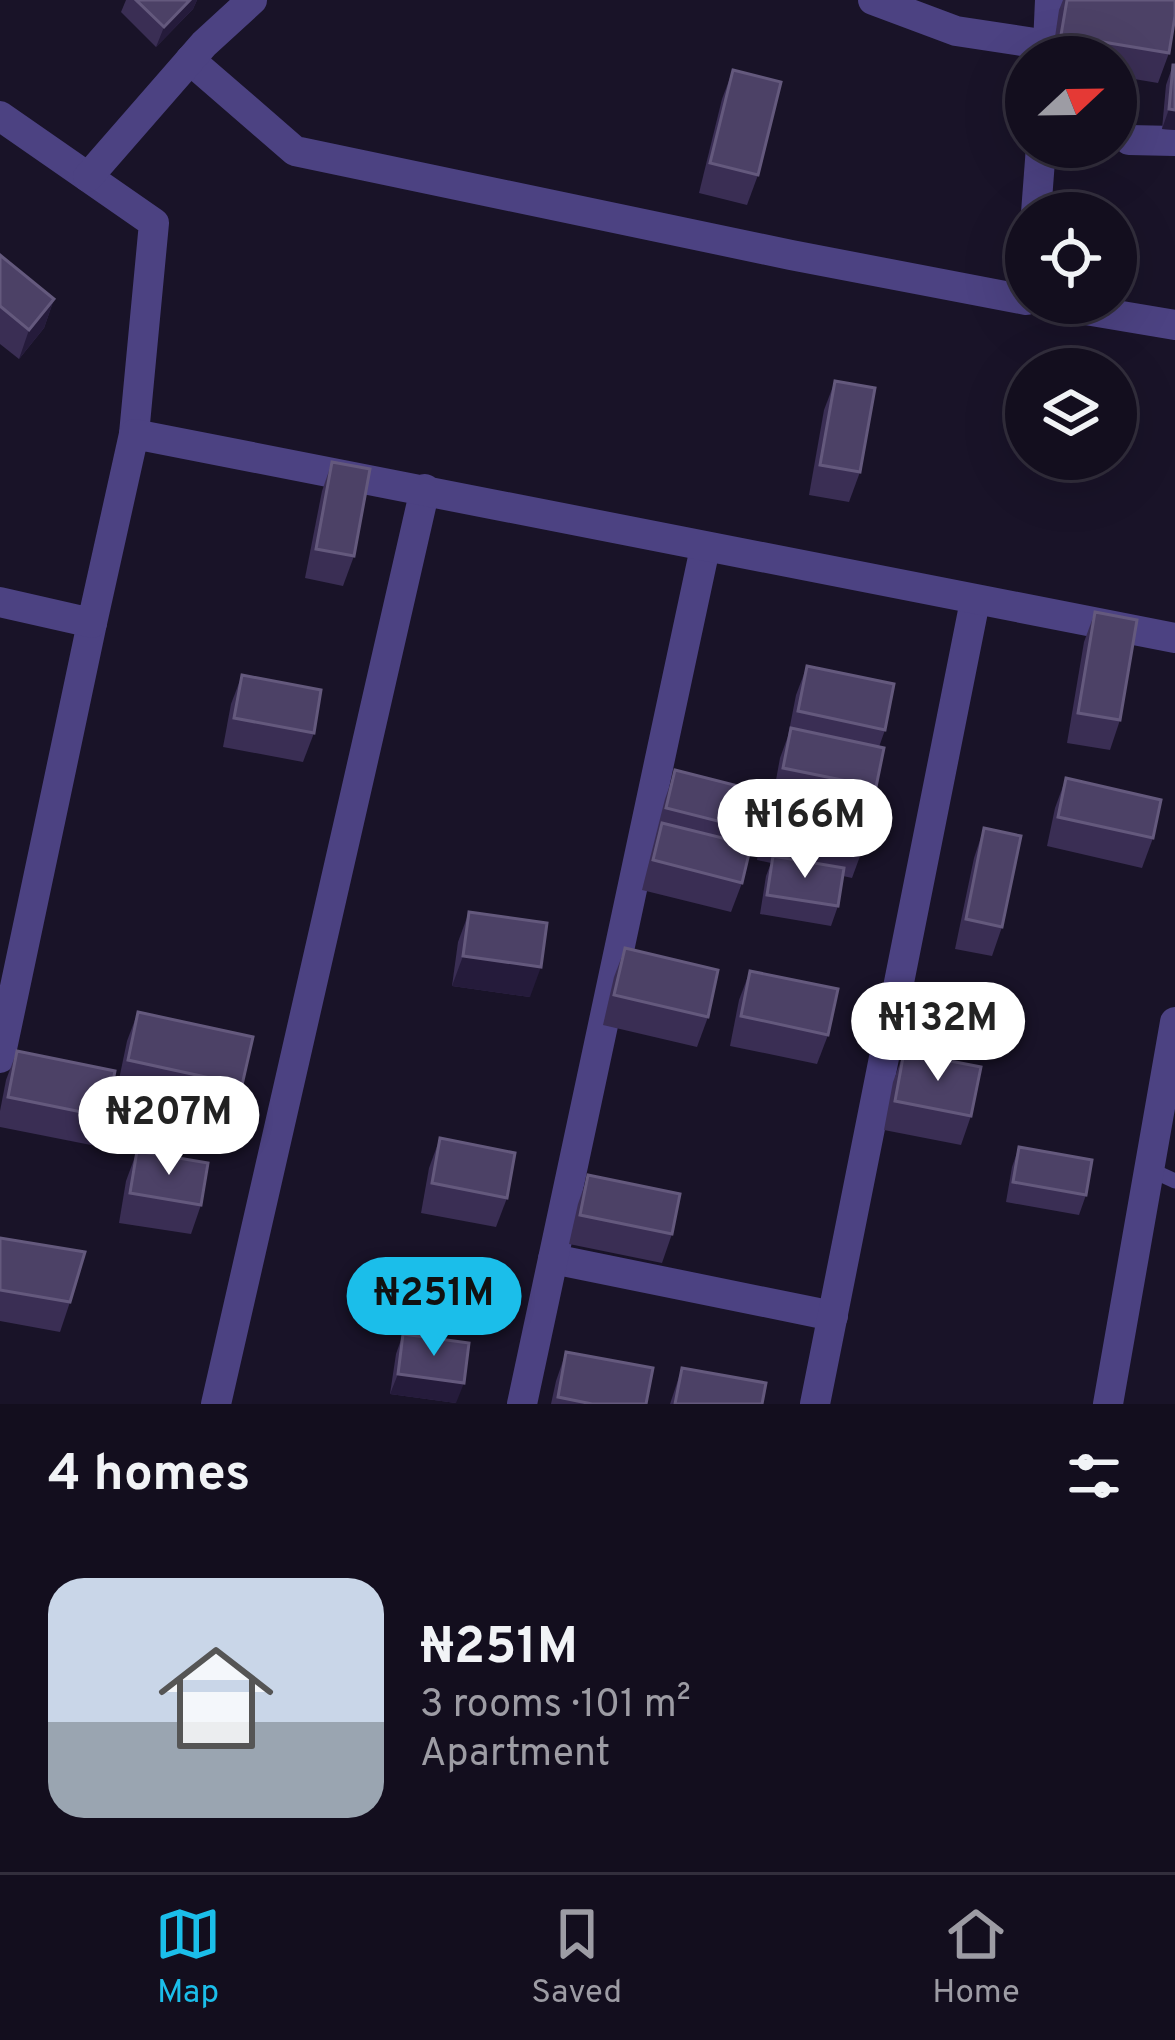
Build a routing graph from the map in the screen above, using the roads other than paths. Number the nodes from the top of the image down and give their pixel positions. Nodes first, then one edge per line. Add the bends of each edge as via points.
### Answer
1 (253, 0) edge
2 (873, 0) edge
3 (1050, 0) edge
4 (1048, 36) edge
5 (1005, 42) edge
6 (190, 60) junction
7 (0, 116) edge
8 (1137, 140) edge
9 (1175, 142) edge
10 (88, 177) junction
11 (1005, 296) edge
12 (1137, 319) edge
13 (1175, 325) edge
14 (134, 434) junction
15 (425, 489) junction
16 (705, 548) junction
17 (975, 601) junction
18 (0, 602) edge
19 (92, 622) junction
20 (1175, 638) edge
21 (1175, 1022) edge
22 (0, 1058) edge
23 (1162, 1174) edge
24 (553, 1259) junction
25 (833, 1316) junction
26 (216, 1404) edge
27 (522, 1404) edge
28 (815, 1404) edge
29 (1108, 1404) edge

1 - 6 street
2 - 5 street
3 - 4 street
6 - 10 street
6 - 11 street via 295,151
7 - 10 street
8 - 9 street
10 - 14 street via 154,223
12 - 13 street
14 - 15 street
14 - 19 street
15 - 16 street
15 - 26 street
16 - 17 street
16 - 24 street
17 - 20 street
17 - 25 street
18 - 19 street
19 - 22 street
21 - 23 street
23 - 29 street
24 - 25 street
24 - 27 street
25 - 28 street

